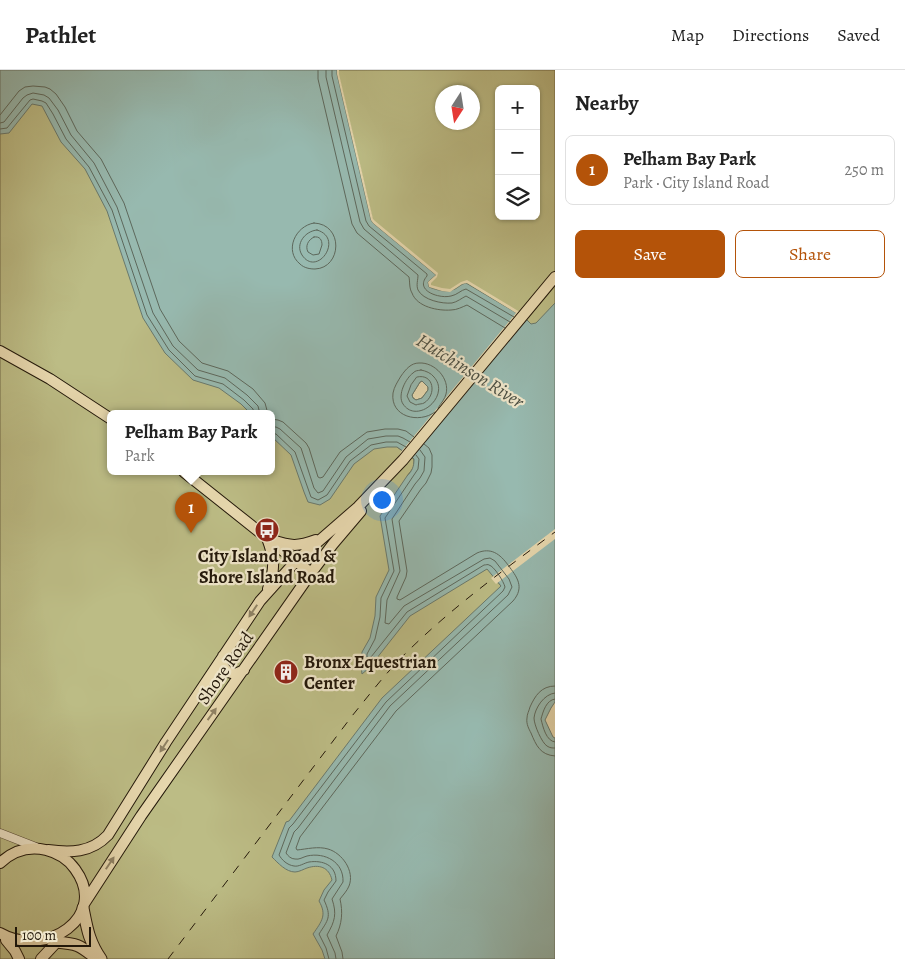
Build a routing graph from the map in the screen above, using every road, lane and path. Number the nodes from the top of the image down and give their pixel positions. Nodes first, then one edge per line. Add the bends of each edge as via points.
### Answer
1 (555, 277) edge
2 (0, 351) edge
3 (107, 416) edge
4 (403, 460) junction
5 (188, 475) edge
6 (266, 538) junction
7 (323, 538) junction
8 (296, 561) junction
9 (311, 573) junction
10 (267, 593) junction
11 (223, 655) junction
12 (244, 669) junction
13 (0, 832) edge
14 (46, 850) junction
15 (0, 863) edge
16 (84, 906) junction
17 (0, 933) edge
18 (56, 942) junction
19 (19, 959) edge
20 (41, 959) edge
21 (97, 959) edge
22 (101, 959) edge

1 - 4 main road, Shore Road
2 - 3 main road
4 - 7 main road, Shore Road
4 - 9 main road, Shore Road
5 - 6 main road
6 - 7 main road via 299,546
6 - 8 main road
6 - 10 main road via 274,561
7 - 8 main road, Shore Road
8 - 9 main road
8 - 10 main road, Shore Road
9 - 12 main road, Shore Road
10 -> 11 main road, Shore Road
11 - 12 main road via 222,665 228,672 236,674
11 -> 14 main road, Shore Road via 108,836 79,852
16 -> 12 main road, Shore Road via 141,816
13 - 14 street
14 - 15 main road, Shore Road via 20,851
14 - 16 main road via 64,858 76,872 83,888
16 - 18 main road, Shore Road via 73,929
16 - 22 highway via 89,936
17 - 18 main road via 29,947
17 - 19 main road
18 - 20 main road
18 - 21 highway via 78,945

